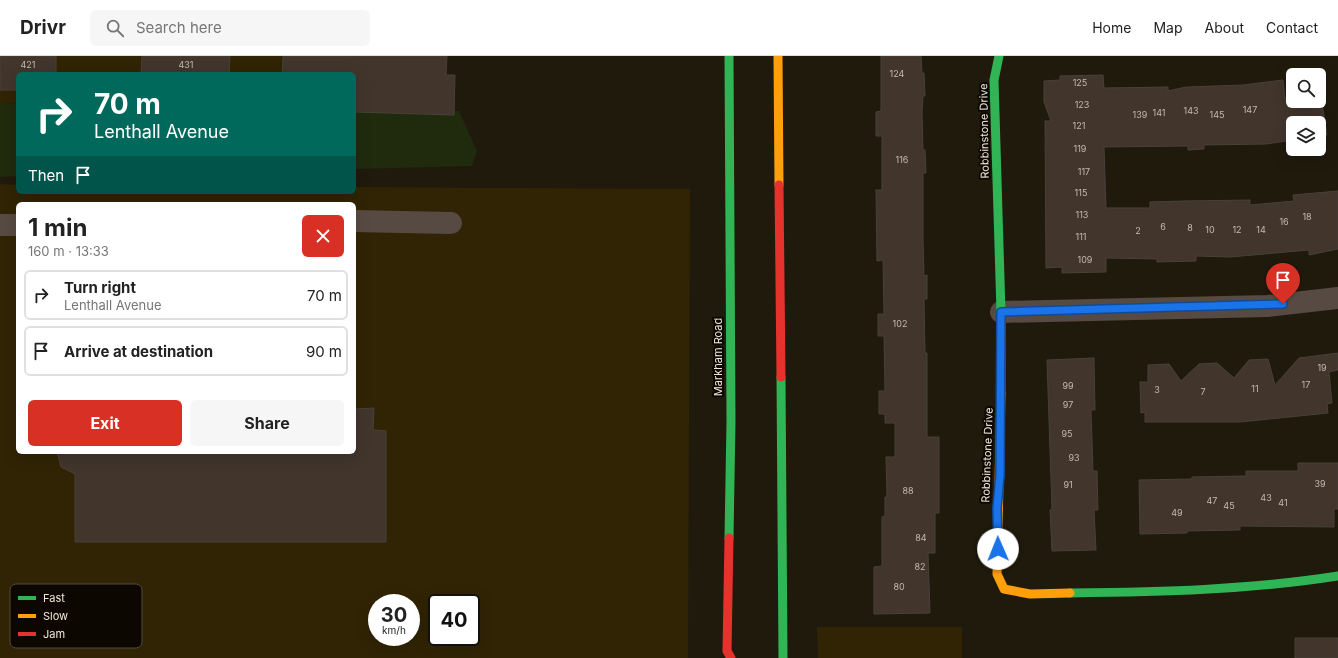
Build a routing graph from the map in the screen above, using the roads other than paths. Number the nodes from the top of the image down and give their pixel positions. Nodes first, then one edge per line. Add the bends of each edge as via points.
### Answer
1 (729, 56) edge
2 (778, 56) edge
3 (999, 56) edge
4 (356, 221) edge
5 (451, 223) dead end
6 (0, 225) edge
7 (16, 225) edge
8 (1338, 298) edge
9 (1001, 312) junction
10 (1338, 576) edge
11 (731, 658) edge
12 (783, 658) edge

1 - 11 main road, Markham Road via 731,421 727,651
2 - 12 main road
3 - 9 main road, Robbinstone Drive via 994,80
4 - 5 street
6 - 7 street
8 - 9 street via 1268,306
9 - 10 main road, Robbinstone Drive via 997,574 1004,589 1030,594 1174,592 1299,582

